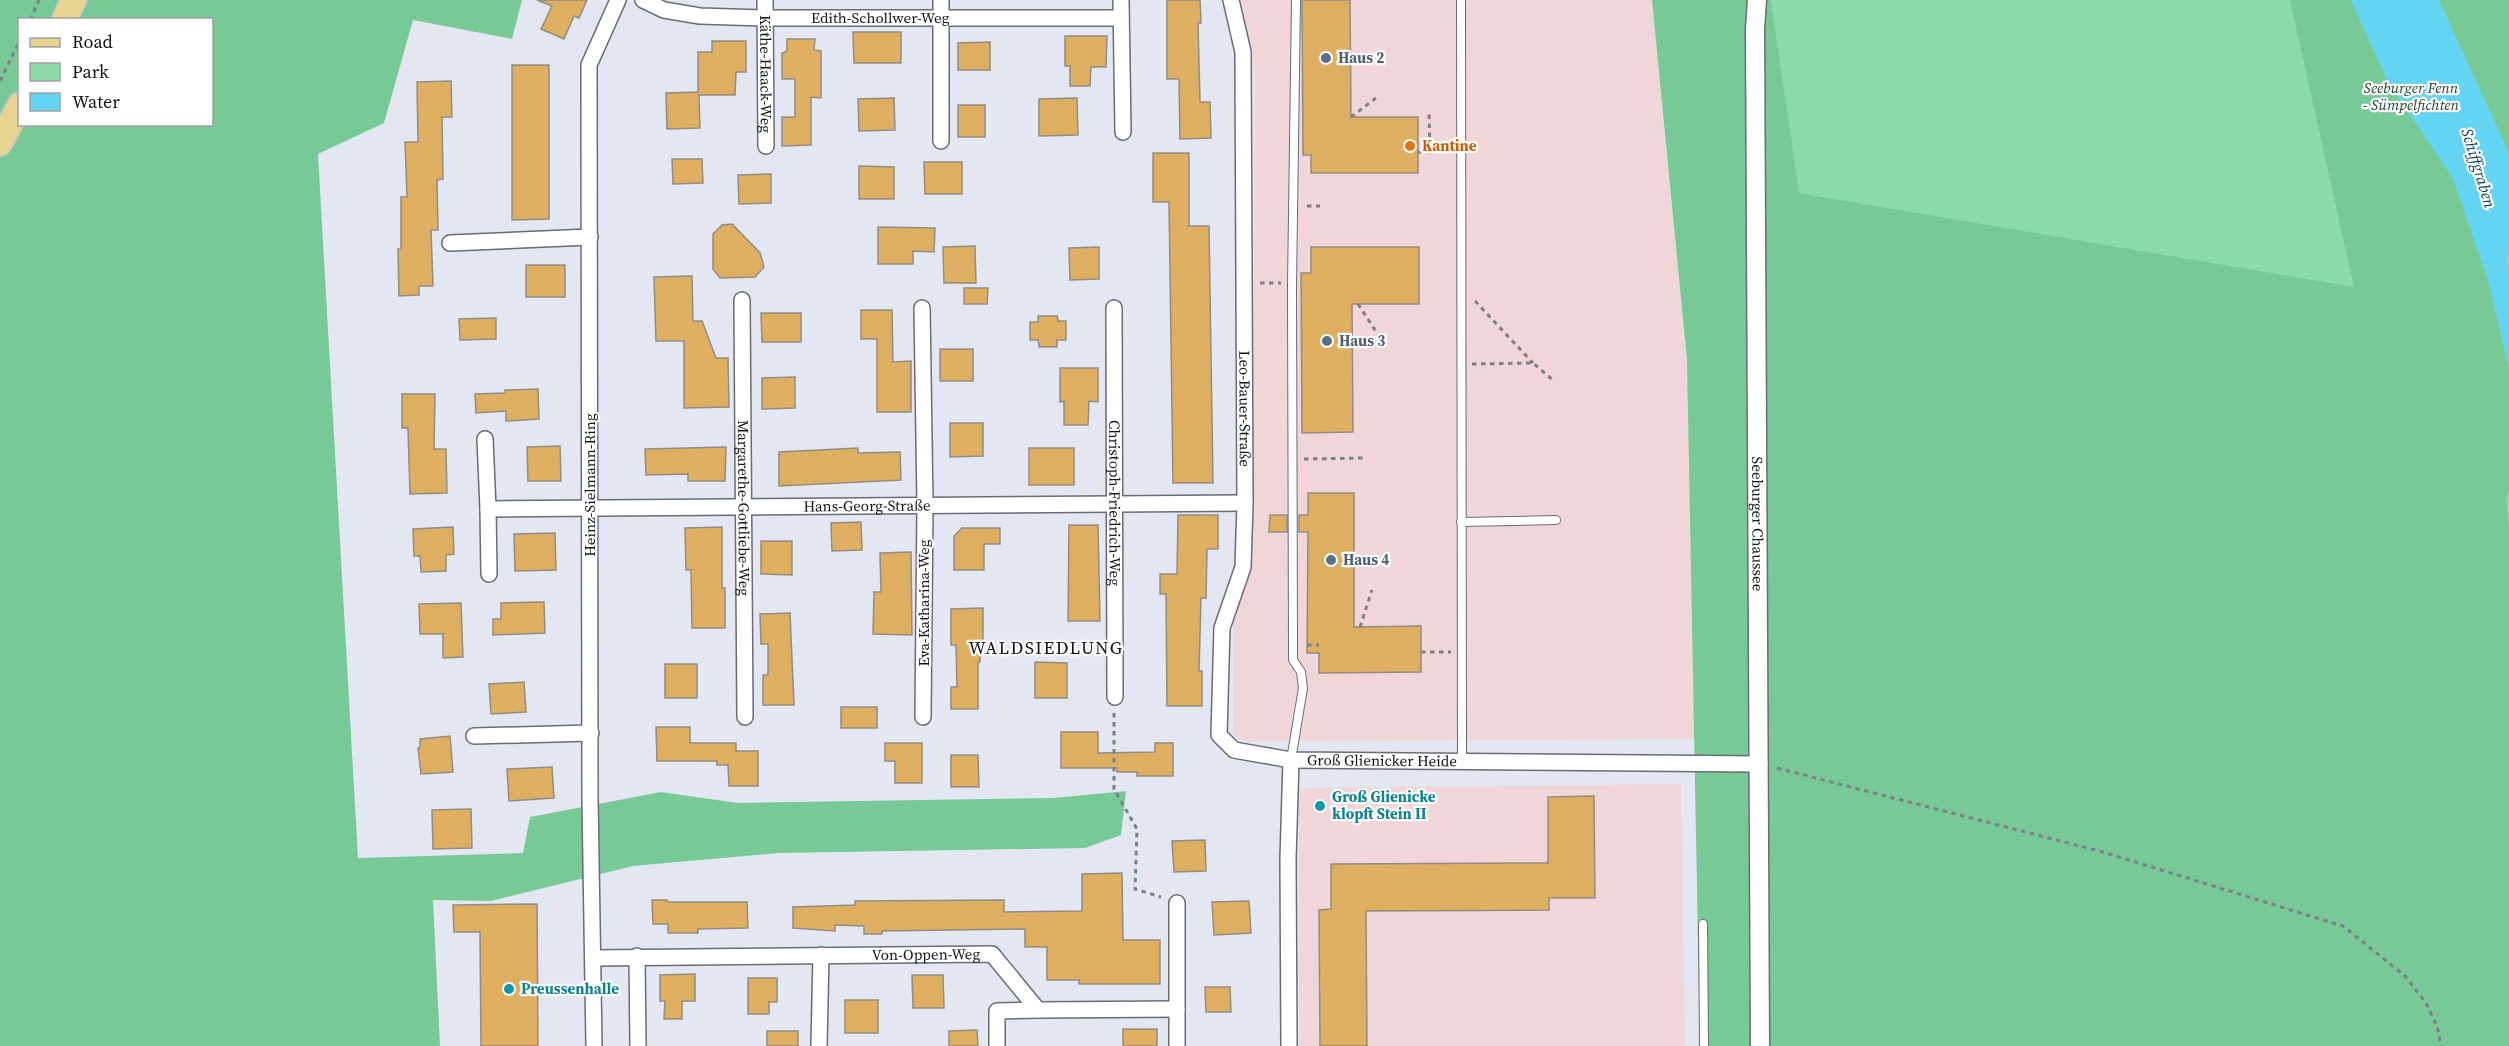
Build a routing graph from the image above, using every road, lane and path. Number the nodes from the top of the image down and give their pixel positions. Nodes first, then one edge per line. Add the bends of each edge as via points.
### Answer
1 (39, 0) edge
2 (74, 0) edge
3 (618, 0) edge
4 (644, 0) edge
5 (765, 0) edge
6 (941, 0) edge
7 (1121, 0) edge
8 (1231, 0) edge
9 (1296, 0) edge
10 (1461, 0) edge
11 (1757, 0) edge
12 (31, 18) edge
13 (65, 18) edge
14 (765, 18) junction
15 (1121, 18) junction
16 (941, 19) junction
17 (18, 44) edge
18 (0, 81) edge
19 (1376, 98) dead end
20 (18, 109) edge
21 (1429, 111) dead end
22 (1351, 117) dead end
23 (1123, 132) dead end
24 (941, 141) dead end
25 (0, 143) edge
26 (766, 146) dead end
27 (1418, 152) dead end
28 (590, 237) junction
29 (450, 243) dead end
30 (1244, 283) junction
31 (1292, 283) junction
32 (1461, 286) junction
33 (742, 300) dead end
34 (1358, 304) dead end
35 (922, 308) dead end
36 (1114, 308) dead end
37 (1381, 339) dead end
38 (1533, 363) junction
39 (1461, 364) junction
40 (1554, 381) dead end
41 (485, 439) dead end
42 (1365, 458) dead end
43 (1292, 459) junction
44 (1245, 503) junction
45 (1116, 504) junction
46 (925, 505) junction
47 (591, 508) junction
48 (744, 508) junction
49 (488, 509) junction
50 (1556, 520) dead end
51 (1461, 522) junction
52 (489, 574) dead end
53 (1372, 590) dead end
54 (1360, 627) dead end
55 (1462, 651) junction
56 (1421, 652) dead end
57 (1115, 697) joint
58 (745, 717) dead end
59 (923, 717) dead end
60 (591, 733) junction
61 (474, 736) dead end
62 (1291, 760) junction
63 (1462, 762) junction
64 (1760, 764) junction
65 (1177, 903) joint
66 (1703, 924) dead end
67 (821, 955) junction
68 (637, 956) junction
69 (594, 958) junction
70 (1177, 1009) junction
71 (1038, 1010) junction
72 (594, 1046) edge
73 (638, 1046) edge
74 (819, 1046) edge
75 (997, 1046) edge
76 (1177, 1046) edge
77 (1289, 1046) edge
78 (1704, 1046) edge
79 (1760, 1046) edge
80 (2441, 1046) edge

1 - 12 path
2 - 13 main road
3 - 28 street, Heinz-Sielmann-Ring via 589,65
4 - 14 street, Edith-Schollwer-Weg via 664,10
5 - 14 street, Käthe-Haack-Weg
6 - 16 street
7 - 15 street
8 - 30 street, Leo-Bauer-Straße via 1243,52
9 - 31 lane
10 - 32 lane
11 - 64 street, Seeburger Chaussee
14 - 16 street, Edith-Schollwer-Weg
14 - 26 street, Käthe-Haack-Weg
15 - 16 street, Edith-Schollwer-Weg
15 - 23 street
16 - 24 street
17 - 18 path
19 - 22 path
20 - 25 main road
21 - 27 path via 1430,152
28 - 29 street
28 - 47 street, Heinz-Sielmann-Ring
30 - 31 path
30 - 44 street, Leo-Bauer-Straße
31 - 43 lane
32 - 38 path
32 - 39 lane
33 - 48 street, Margarethe-Gottliebe-Weg
34 - 37 path
35 - 46 street, Eva-Katharina-Weg
36 - 45 street, Christoph-Friedrich-Weg
38 - 39 path
38 - 40 path
39 - 51 lane
41 - 49 street
42 - 43 path
43 - 62 lane via 1293,660 1301,672 1303,688
44 - 45 street, Hans-Georg-Straße
44 - 62 street, Leo-Bauer-Straße via 1243,567 1222,628 1220,735 1234,750
45 - 46 street, Hans-Georg-Straße
45 - 57 street, Christoph-Friedrich-Weg
46 - 48 street, Hans-Georg-Straße
46 - 59 street, Eva-Katharina-Weg
47 - 48 street, Hans-Georg-Straße
47 - 49 street, Hans-Georg-Straße
47 - 60 street, Heinz-Sielmann-Ring
48 - 58 street, Margarethe-Gottliebe-Weg
49 - 52 street
50 - 51 lane
51 - 55 lane
53 - 54 path
55 - 56 path
55 - 63 lane
57 - 65 path via 1114,789 1137,829 1135,889
60 - 61 street
60 - 69 street, Heinz-Sielmann-Ring
62 - 63 street, Groß Glienicker Heide
62 - 77 street, Groß Glienicker Heide
63 - 64 street, Groß Glienicker Heide
64 - 79 street, Seeburger Chaussee
64 - 80 path via 2103,852 2343,926 2405,976 2426,1003
65 - 70 street
66 - 78 lane
67 - 68 street, Von-Oppen-Weg
67 - 71 street, Von-Oppen-Weg via 992,954
67 - 74 street
68 - 69 street, Von-Oppen-Weg
68 - 73 street
69 - 72 street, Heinz-Sielmann-Ring
70 - 71 street
70 - 76 street
71 - 75 street via 997,1011

